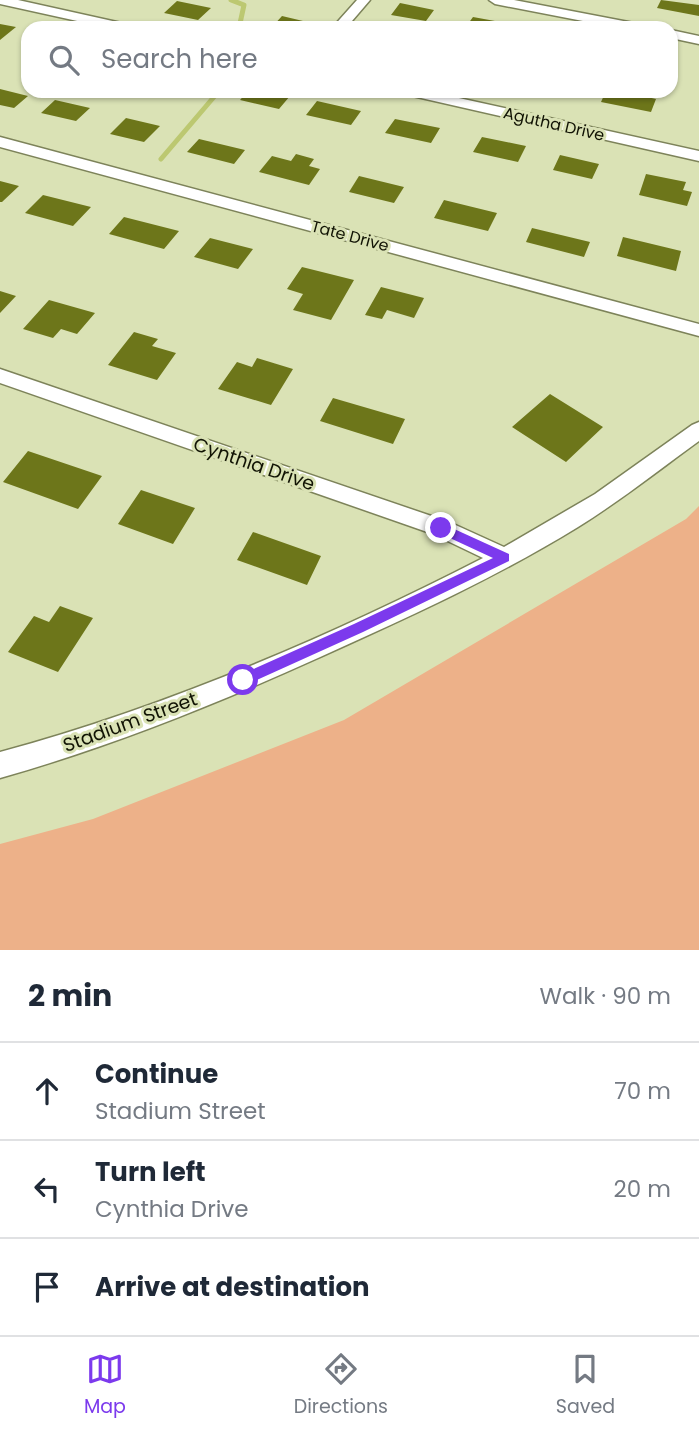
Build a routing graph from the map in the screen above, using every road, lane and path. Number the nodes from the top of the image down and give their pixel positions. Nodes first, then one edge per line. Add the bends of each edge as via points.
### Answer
1 (1, 0) edge
2 (364, 0) edge
3 (495, 0) edge
4 (96, 21) edge
5 (345, 21) edge
6 (603, 21) edge
7 (678, 36) edge
8 (699, 40) edge
9 (439, 98) edge
10 (0, 142) edge
11 (699, 156) edge
12 (699, 330) edge
13 (0, 376) edge
14 (699, 430) edge
15 (505, 558) junction
16 (3, 763) edge

1 - 4 street
2 - 5 street
3 - 6 street
7 - 8 street
9 - 11 street, Agutha Drive
10 - 12 street, Tate Drive
13 - 15 street, Cynthia Drive via 441,528
14 - 15 street, Stadium Street via 570,520
15 - 16 street, Stadium Street via 243,680 130,725

